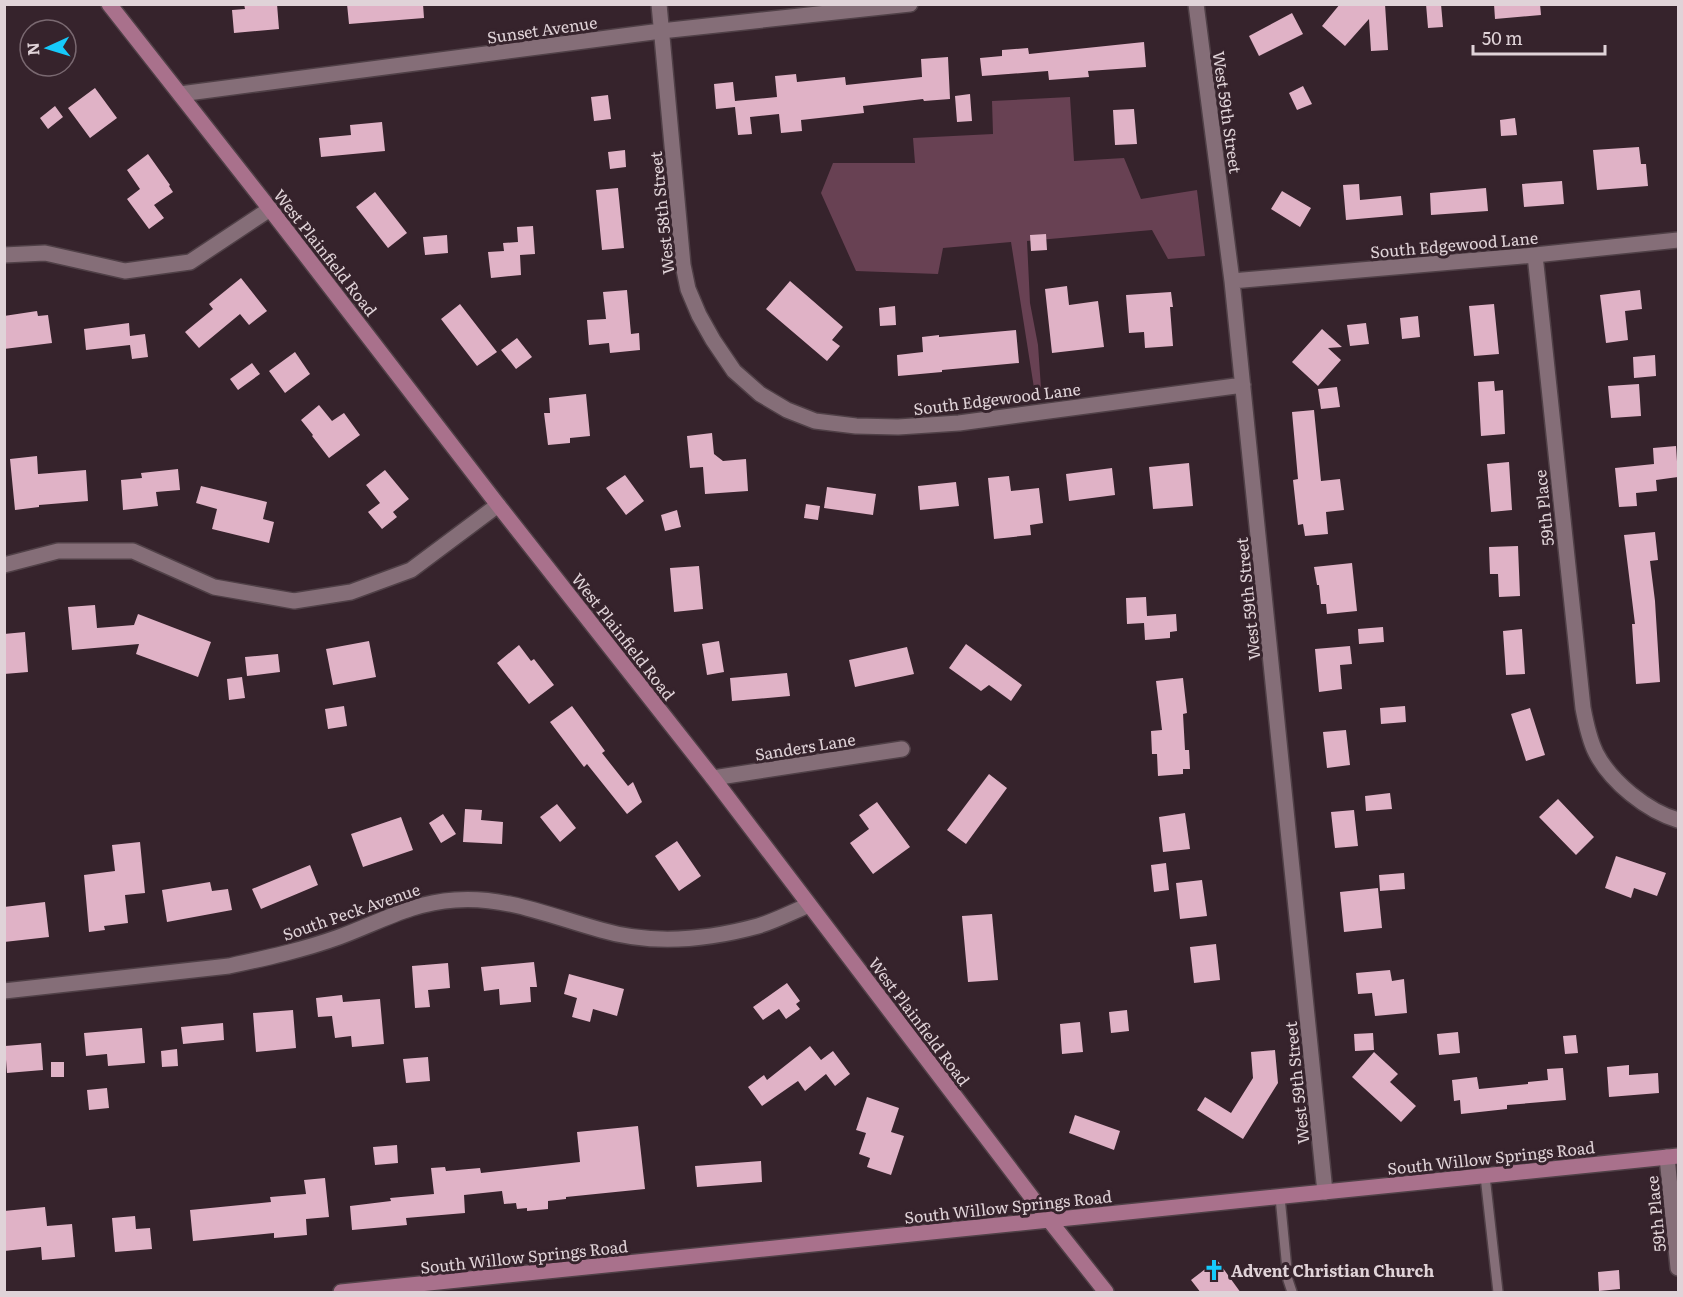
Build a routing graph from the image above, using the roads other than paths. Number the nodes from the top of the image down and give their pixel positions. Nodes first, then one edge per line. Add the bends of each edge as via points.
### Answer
1 (109, 4) edge
2 (659, 4) edge
3 (910, 4) edge
4 (1196, 4) edge
5 (661, 31) junction
6 (180, 94) junction
7 (270, 209) junction
8 (1678, 240) edge
9 (4, 255) edge
10 (1535, 255) junction
11 (1232, 281) junction
12 (1243, 385) junction
13 (760, 394) joint
14 (498, 505) junction
15 (4, 565) edge
16 (902, 749) dead end
17 (713, 778) junction
18 (1678, 820) edge
19 (809, 905) junction
20 (4, 991) edge
21 (1672, 1156) edge
22 (1485, 1176) junction
23 (1325, 1192) junction
24 (1280, 1197) junction
25 (1048, 1220) junction
26 (1678, 1268) edge
27 (341, 1293) edge
28 (1106, 1293) edge
29 (1292, 1293) edge
30 (1498, 1293) edge

1 - 6 main road, West Plainfield Road
2 - 5 street, West 58th Street
3 - 5 street, Sunset Avenue
4 - 11 street, West 59th Street
5 - 6 street, Sunset Avenue
5 - 13 street, West 58th Street via 688,289 723,356
6 - 7 main road, West Plainfield Road
7 - 9 street via 190,262 125,271 45,252
7 - 14 main road, West Plainfield Road
8 - 10 street, South Edgewood Lane
10 - 11 street, South Edgewood Lane
10 - 18 street, 59th Place via 1583,708 1591,740 1597,756 1616,780 1639,801
11 - 12 street, West 59th Street
12 - 13 street, South Edgewood Lane via 959,423 898,427 815,421
12 - 23 street, West 59th Street
14 - 15 street via 411,570 351,592 294,601 214,587 134,551 58,552
14 - 17 main road, West Plainfield Road
16 - 17 street, Sanders Lane
17 - 19 main road, West Plainfield Road
19 - 20 street, South Peck Avenue via 759,926 697,938 654,940 604,931 511,903 455,900 420,904 339,937 229,966
19 - 25 main road, West Plainfield Road
21 - 22 main road, South Willow Springs Road
21 - 26 street, 59th Place
22 - 23 main road, South Willow Springs Road
22 - 30 lane
23 - 24 main road, South Willow Springs Road
24 - 25 main road, South Willow Springs Road
24 - 29 lane
25 - 27 main road, South Willow Springs Road
25 - 28 main road, West Plainfield Road

